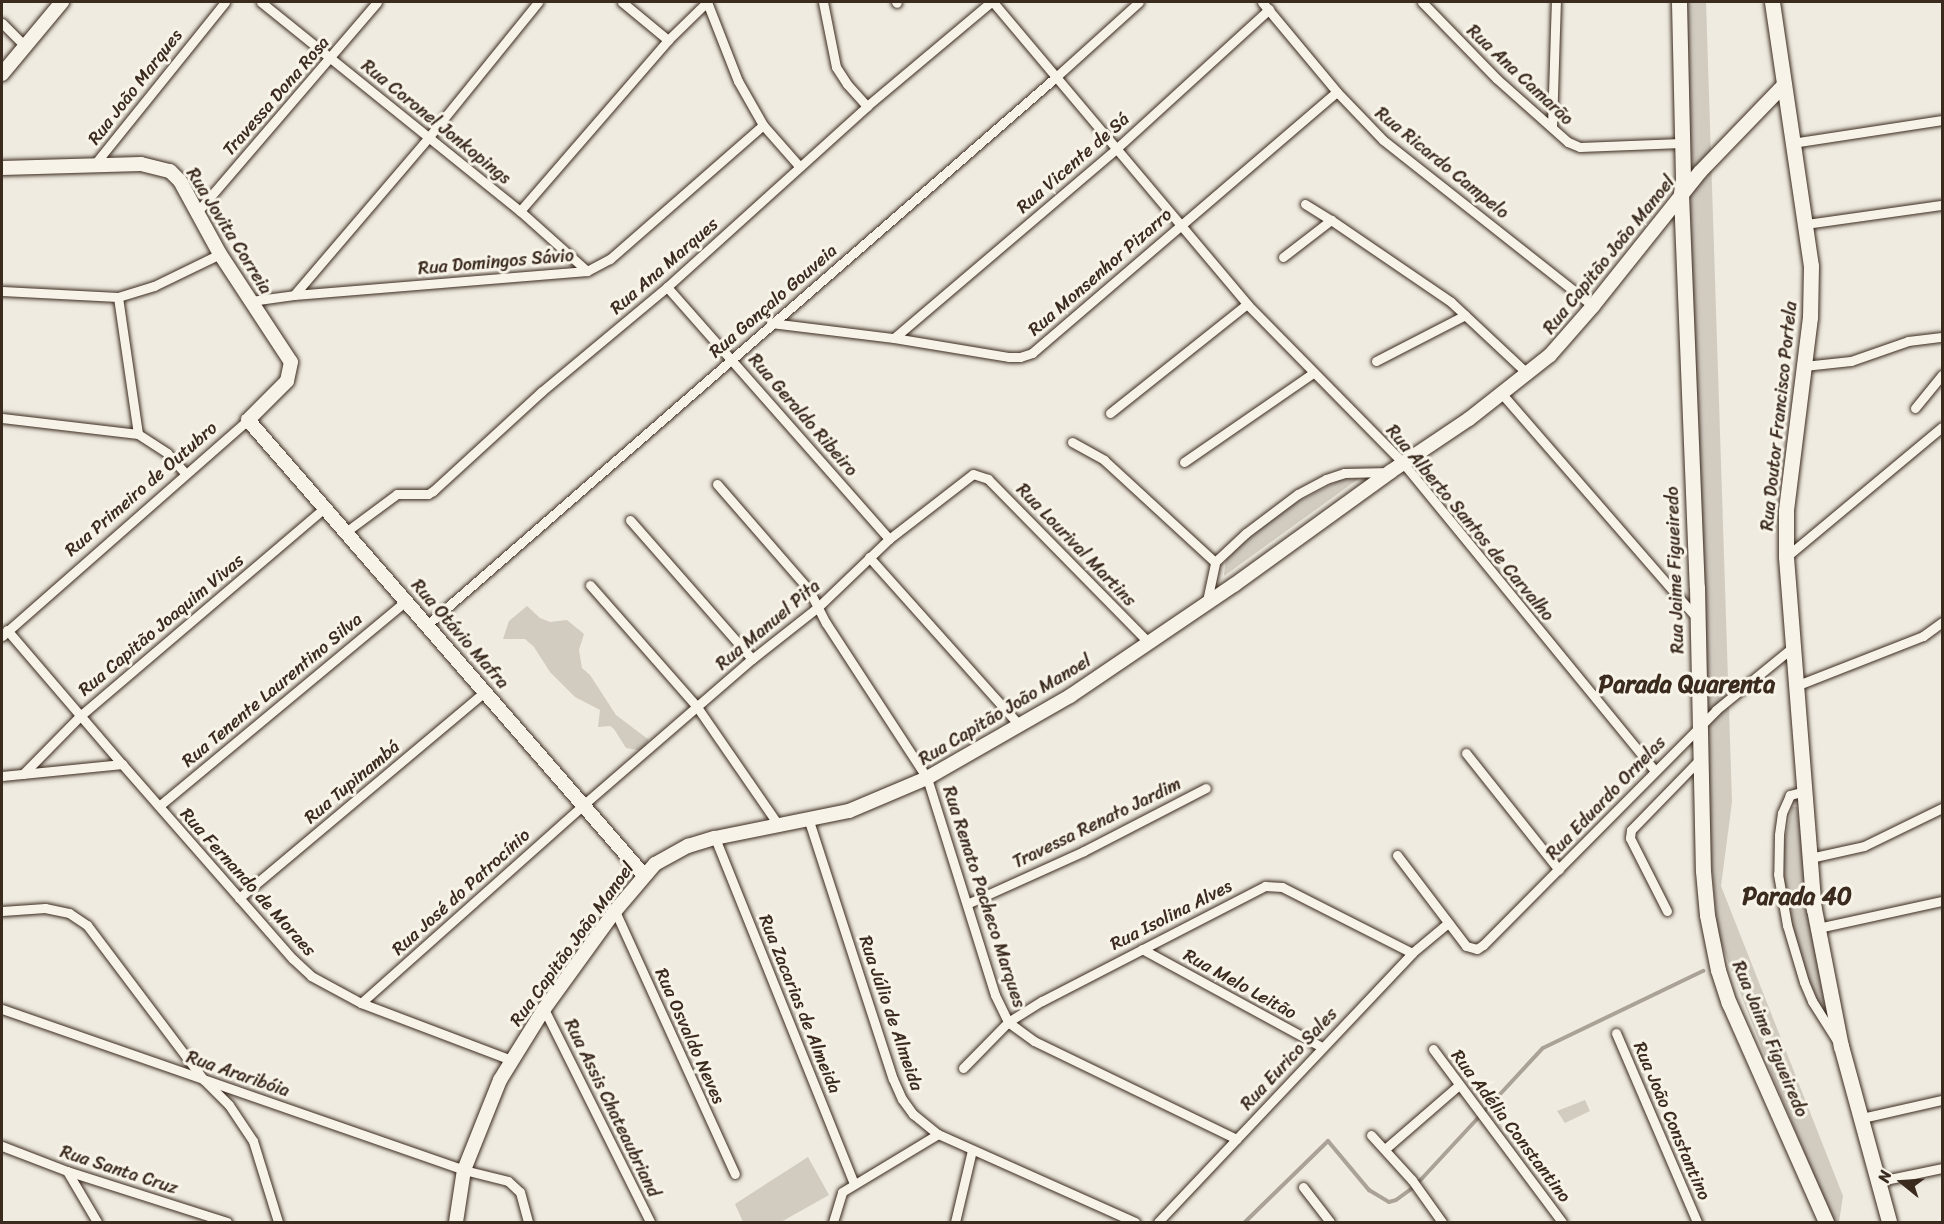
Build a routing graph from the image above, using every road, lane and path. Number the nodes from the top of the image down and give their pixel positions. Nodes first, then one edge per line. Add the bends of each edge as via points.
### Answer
1 (62, 2) edge
2 (225, 2) edge
3 (261, 2) edge
4 (377, 2) edge
5 (538, 2) edge
6 (622, 2) edge
7 (707, 2) edge
8 (823, 2) edge
9 (992, 2) edge
10 (1139, 2) edge
11 (1262, 2) edge
12 (1422, 2) edge
13 (1556, 2) edge
14 (1680, 2) edge
15 (1772, 2) edge
16 (1269, 9) junction
17 (2, 23) edge
18 (668, 40) junction
19 (25, 46) junction
20 (331, 58) junction
21 (2, 74) edge
22 (1057, 76) junction
23 (1783, 86) junction
24 (1337, 92) junction
25 (867, 106) junction
26 (1942, 120) edge
27 (763, 125) junction
28 (1552, 126) junction
29 (428, 138) junction
30 (1681, 143) junction
31 (1792, 143) junction
32 (1117, 148) junction
33 (94, 165) junction
34 (799, 166) junction
35 (2, 168) edge
36 (1681, 194) junction
37 (1305, 204) dead end
38 (1942, 205) edge
39 (198, 211) junction
40 (520, 211) junction
41 (1331, 220) junction
42 (1180, 224) junction
43 (1806, 224) junction
44 (220, 254) junction
45 (1283, 257) dead end
46 (587, 271) junction
47 (668, 287) junction
48 (2, 291) edge
49 (294, 295) junction
50 (118, 297) junction
51 (251, 301) junction
52 (1247, 304) junction
53 (1593, 306) junction
54 (1465, 315) junction
55 (771, 323) junction
56 (1942, 337) edge
57 (894, 338) junction
58 (732, 359) junction
59 (1376, 361) dead end
60 (291, 362) joint
61 (1804, 366) junction
62 (1313, 373) junction
63 (1528, 374) junction
64 (1942, 375) edge
65 (1502, 394) junction
66 (1915, 408) dead end
67 (1110, 413) dead end
68 (2, 418) edge
69 (248, 420) junction
70 (1942, 427) edge
71 (138, 434) junction
72 (1072, 442) dead end
73 (1184, 462) dead end
74 (1403, 463) junction
75 (1390, 472) junction
76 (185, 473) junction
77 (978, 474) joint
78 (717, 484) dead end
79 (326, 507) junction
80 (630, 520) dead end
81 (347, 531) junction
82 (889, 539) junction
83 (869, 557) junction
84 (1786, 557) junction
85 (1215, 562) junction
86 (590, 585) dead end
87 (407, 600) junction
88 (1207, 601) junction
89 (818, 607) junction
90 (1696, 617) junction
91 (1942, 622) edge
92 (428, 624) junction
93 (4, 633) edge
94 (1148, 642) junction
95 (1793, 647) junction
96 (752, 659) junction
97 (1798, 685) junction
98 (486, 691) junction
99 (697, 707) junction
100 (80, 716) junction
101 (1701, 724) junction
102 (1020, 726) junction
103 (1466, 753) dead end
104 (1701, 758) junction
105 (122, 764) junction
106 (1655, 771) junction
107 (23, 774) junction
108 (2, 776) edge
109 (927, 778) junction
110 (1206, 788) dead end
111 (1805, 791) junction
112 (159, 806) junction
113 (582, 806) junction
114 (1942, 808) edge
115 (809, 821) junction
116 (779, 826) junction
117 (715, 838) junction
118 (1397, 855) dead end
119 (1810, 858) junction
120 (1559, 870) junction
121 (643, 874) junction
122 (239, 898) junction
123 (1942, 901) edge
124 (969, 903) junction
125 (2, 911) edge
126 (615, 911) junction
127 (1667, 911) dead end
128 (1448, 923) junction
129 (1818, 928) junction
130 (1142, 949) junction
131 (1412, 953) junction
132 (361, 1003) junction
133 (2, 1009) edge
134 (544, 1009) junction
135 (1008, 1022) junction
136 (1616, 1033) dead end
137 (1841, 1046) junction
138 (1322, 1047) junction
139 (1433, 1049) dead end
140 (511, 1060) junction
141 (963, 1068) dead end
142 (204, 1080) junction
143 (1459, 1085) junction
144 (1942, 1100) edge
145 (1862, 1118) junction
146 (938, 1134) junction
147 (1371, 1135) dead end
148 (1237, 1138) junction
149 (2, 1146) edge
150 (1385, 1149) junction
151 (972, 1150) junction
152 (1942, 1168) edge
153 (464, 1170) junction
154 (67, 1171) junction
155 (735, 1174) dead end
156 (1880, 1181) junction
157 (854, 1183) junction
158 (1303, 1187) dead end
159 (97, 1222) edge
160 (227, 1222) edge
161 (278, 1222) edge
162 (456, 1222) edge
163 (528, 1222) edge
164 (650, 1222) edge
165 (833, 1222) edge
166 (955, 1222) edge
167 (1135, 1222) edge
168 (1158, 1222) edge
169 (1330, 1222) edge
170 (1443, 1222) edge
171 (1562, 1222) edge
172 (1697, 1222) edge
173 (1826, 1222) edge
174 (1889, 1222) edge

1 - 19 main road
2 - 33 street, Rua João Marques
3 - 20 street, Rua Coronel Jonkopings
4 - 20 street, Travessa Dona Rosa
5 - 29 street
6 - 18 street
7 - 18 street
7 - 27 street via 728,59
8 - 25 street via 837,67
9 - 22 street, Rua Alberto Santos de Carvalho
9 - 25 street, Rua Ana Marques
10 - 22 street, Rua Gonçalo Gouveia
11 - 16 street, Rua Ricardo Campelo
12 - 28 street, Rua Ana Camarão via 1497,79
13 - 28 street
14 - 30 main road, Rua Jaime Figueiredo
15 - 23 main road, Rua Doutor Francisco Portela
16 - 24 street, Rua Ricardo Campelo
16 - 32 street, Rua Vicente de Sá
17 - 19 street
18 - 40 street
19 - 21 main road
20 - 29 street, Rua Coronel Jonkopings
20 - 39 street, Travessa Dona Rosa
22 - 32 street, Rua Alberto Santos de Carvalho
22 - 55 street, Rua Gonçalo Gouveia
23 - 31 main road, Rua Doutor Francisco Portela
23 - 36 main road, Rua Capitão João Manoel
24 - 42 street, Rua Monsenhor Pizarro
24 - 53 street, Rua Ricardo Campelo via 1383,141
25 - 34 street, Rua Ana Marques
26 - 31 street
27 - 34 street
27 - 46 street, Rua Domingos Sávio via 610,259
28 - 30 street, Rua Ana Camarão via 1568,142 1580,147
29 - 40 street, Rua Coronel Jonkopings
29 - 49 street
30 - 36 main road, Rua Jaime Figueiredo
31 - 43 main road, Rua Doutor Francisco Portela
32 - 42 street, Rua Alberto Santos de Carvalho
32 - 57 street, Rua Vicente de Sá
33 - 35 main road, Rua Jovita Correia
33 - 39 main road, Rua Jovita Correia via 141,164 170,171
34 - 47 street, Rua Ana Marques
36 - 53 main road, Rua Capitão João Manoel
36 - 90 main road, Rua Jaime Figueiredo
37 - 41 street
38 - 43 street
39 - 44 main road, Rua Jovita Correia
40 - 46 street, Rua Coronel Jonkopings
41 - 45 street
41 - 54 street via 1442,295
42 - 52 street, Rua Alberto Santos de Carvalho
42 - 57 street, Rua Monsenhor Pizarro via 1026,355 1009,357
43 - 61 main road, Rua Doutor Francisco Portela via 1811,287
44 - 50 street via 154,286
44 - 51 main road, Rua Jovita Correia
46 - 49 street, Rua Domingos Sávio
47 - 58 street, Rua Geraldo Ribeiro
47 - 81 street, Rua Ana Marques via 522,409 434,491 397,494
48 - 50 street
49 - 51 street, Rua Domingos Sávio
50 - 71 street
51 - 60 main road, Rua Jovita Correia
52 - 62 street, Rua Alberto Santos de Carvalho
52 - 67 street
53 - 63 main road, Rua Capitão João Manoel
54 - 59 street
54 - 63 street
55 - 57 street, Rua Monsenhor Pizarro
55 - 58 street, Rua Gonçalo Gouveia
56 - 61 street via 1908,341 1851,361
58 - 82 street, Rua Geraldo Ribeiro
58 - 92 street, Rua Gonçalo Gouveia
60 - 69 main road, Rua Primeiro de Outubro via 287,381
61 - 84 main road, Rua Doutor Francisco Portela via 1789,476
62 - 73 street
62 - 74 street, Rua Alberto Santos de Carvalho
63 - 65 main road, Rua Capitão João Manoel
64 - 66 street
65 - 74 main road, Rua Capitão João Manoel
65 - 90 street
68 - 71 street
69 - 76 street, Rua Primeiro de Outubro
69 - 79 main road, Rua Otávio Mafra
70 - 84 street
71 - 76 street via 167,453
72 - 85 street via 1104,460
74 - 75 main road, Rua Capitão João Manoel
74 - 106 street, Rua Alberto Santos de Carvalho
75 - 85 street via 1357,471 1326,479 1280,507
75 - 88 main road, Rua Capitão João Manoel
76 - 93 street, Rua Primeiro de Outubro
77 - 82 street, Rua Manuel Pita via 965,477
77 - 94 street, Rua Lourival Martins
78 - 89 street, Rua Renato Pacheco Marques via 799,577
79 - 81 main road, Rua Otávio Mafra
79 - 100 street, Rua Capitão Joaquim Vivas
80 - 96 street
81 - 87 main road, Rua Otávio Mafra
82 - 83 street, Rua Manuel Pita
83 - 89 street, Rua Manuel Pita
83 - 102 street
84 - 95 main road, Rua Doutor Francisco Portela
85 - 88 street
86 - 99 street
87 - 92 main road, Rua Otávio Mafra
87 - 112 street, Rua Tenente Laurentino Silva
88 - 94 main road, Rua Capitão João Manoel
89 - 96 street, Rua Manuel Pita
89 - 109 street, Rua Renato Pacheco Marques
90 - 101 main road, Rua Jaime Figueiredo
91 - 97 street via 1923,636
92 - 98 main road, Rua Otávio Mafra
93 - 100 street, Rua Fernando de Moraes
94 - 102 main road, Rua Capitão João Manoel via 1091,683
95 - 97 main road, Rua Doutor Francisco Portela
95 - 101 street, Rua Eduardo Ornelas
96 - 99 street, Rua Manuel Pita
97 - 111 main road, Rua Doutor Francisco Portela
98 - 113 main road, Rua Otávio Mafra
98 - 122 street, Rua Tupinambá
99 - 113 street, Rua Manuel Pita
99 - 116 street
100 - 105 street, Rua Fernando de Moraes
100 - 107 street, Rua Capitão Joaquim Vivas
101 - 104 main road, Rua Jaime Figueiredo
101 - 106 street, Rua Eduardo Ornelas
102 - 109 main road, Rua Capitão João Manoel
103 - 120 street
104 - 127 street via 1631,830 1630,838
104 - 173 main road, Rua Jaime Figueiredo via 1703,871 1718,970
105 - 107 street
105 - 112 street, Rua Fernando de Moraes
106 - 120 street, Rua Eduardo Ornelas
107 - 108 street
109 - 115 main road, Rua Capitão João Manoel via 867,806
109 - 124 street, Rua Renato Pacheco Marques
110 - 124 street, Travessa Renato Jardim via 1084,851
111 - 119 main road, Rua Doutor Francisco Portela
111 - 137 street via 1790,795 1782,813 1778,873 1787,925 1804,982
112 - 122 street, Rua Fernando de Moraes
113 - 121 main road, Rua Otávio Mafra
113 - 132 street, Rua José do Patrocínio
114 - 119 street via 1863,846
115 - 116 main road, Rua Capitão João Manoel
115 - 146 street, Rua Júlio de Almeida via 893,1079 913,1114
116 - 117 main road, Rua Capitão João Manoel
117 - 121 main road, Rua Capitão João Manoel via 670,854
117 - 157 street, Rua Zacarias de Almeida
118 - 128 street
119 - 129 main road, Rua Doutor Francisco Portela
120 - 128 street, Rua Eduardo Ornelas via 1477,949 1466,946
121 - 126 main road, Rua Capitão João Manoel
122 - 132 street, Rua Fernando de Moraes via 311,976
123 - 129 street
124 - 135 street, Rua Renato Pacheco Marques via 995,994
125 - 142 street via 45,908 69,913 87,925
126 - 134 main road, Rua Capitão João Manoel
126 - 155 street, Rua Osvaldo Neves
128 - 131 street, Rua Eurico Sales
129 - 137 main road, Rua Doutor Francisco Portela
130 - 131 street, Rua Isolina Alves via 1255,890 1275,885
130 - 135 street, Rua Isolina Alves
130 - 138 street, Rua Melo Leitão
131 - 138 street, Rua Eurico Sales
132 - 140 street, Rua Fernando de Moraes
133 - 142 street, Rua Araribóia
134 - 140 main road, Rua Capitão João Manoel
134 - 164 street, Rua Assis Chateaubriand
135 - 141 street, Rua Isolina Alves
135 - 148 street, Rua Renato Pacheco Marques via 1034,1041
136 - 172 street, Rua João Constantino
137 - 145 main road, Rua Doutor Francisco Portela
138 - 148 street, Rua Eurico Sales
139 - 143 street, Rua Adélia Constantino
140 - 153 main road, Rua Capitão João Manoel via 486,1110
142 - 153 street, Rua Araribóia
142 - 161 street via 229,1105 253,1141
143 - 150 street
143 - 171 street, Rua Adélia Constantino
144 - 145 street
145 - 156 main road, Rua Doutor Francisco Portela
146 - 151 street, Rua Júlio de Almeida
146 - 157 street
147 - 150 street
148 - 168 street, Rua Eurico Sales
149 - 154 street, Rua Santa Cruz
150 - 170 street
151 - 166 street
151 - 167 street, Rua Júlio de Almeida
152 - 156 street
153 - 162 main road, Rua Capitão João Manoel
153 - 163 street, Rua Araribóia via 508,1181 519,1192
154 - 159 street
154 - 160 street, Rua Santa Cruz
156 - 174 main road, Rua Doutor Francisco Portela
157 - 165 street via 842,1192
158 - 169 street

